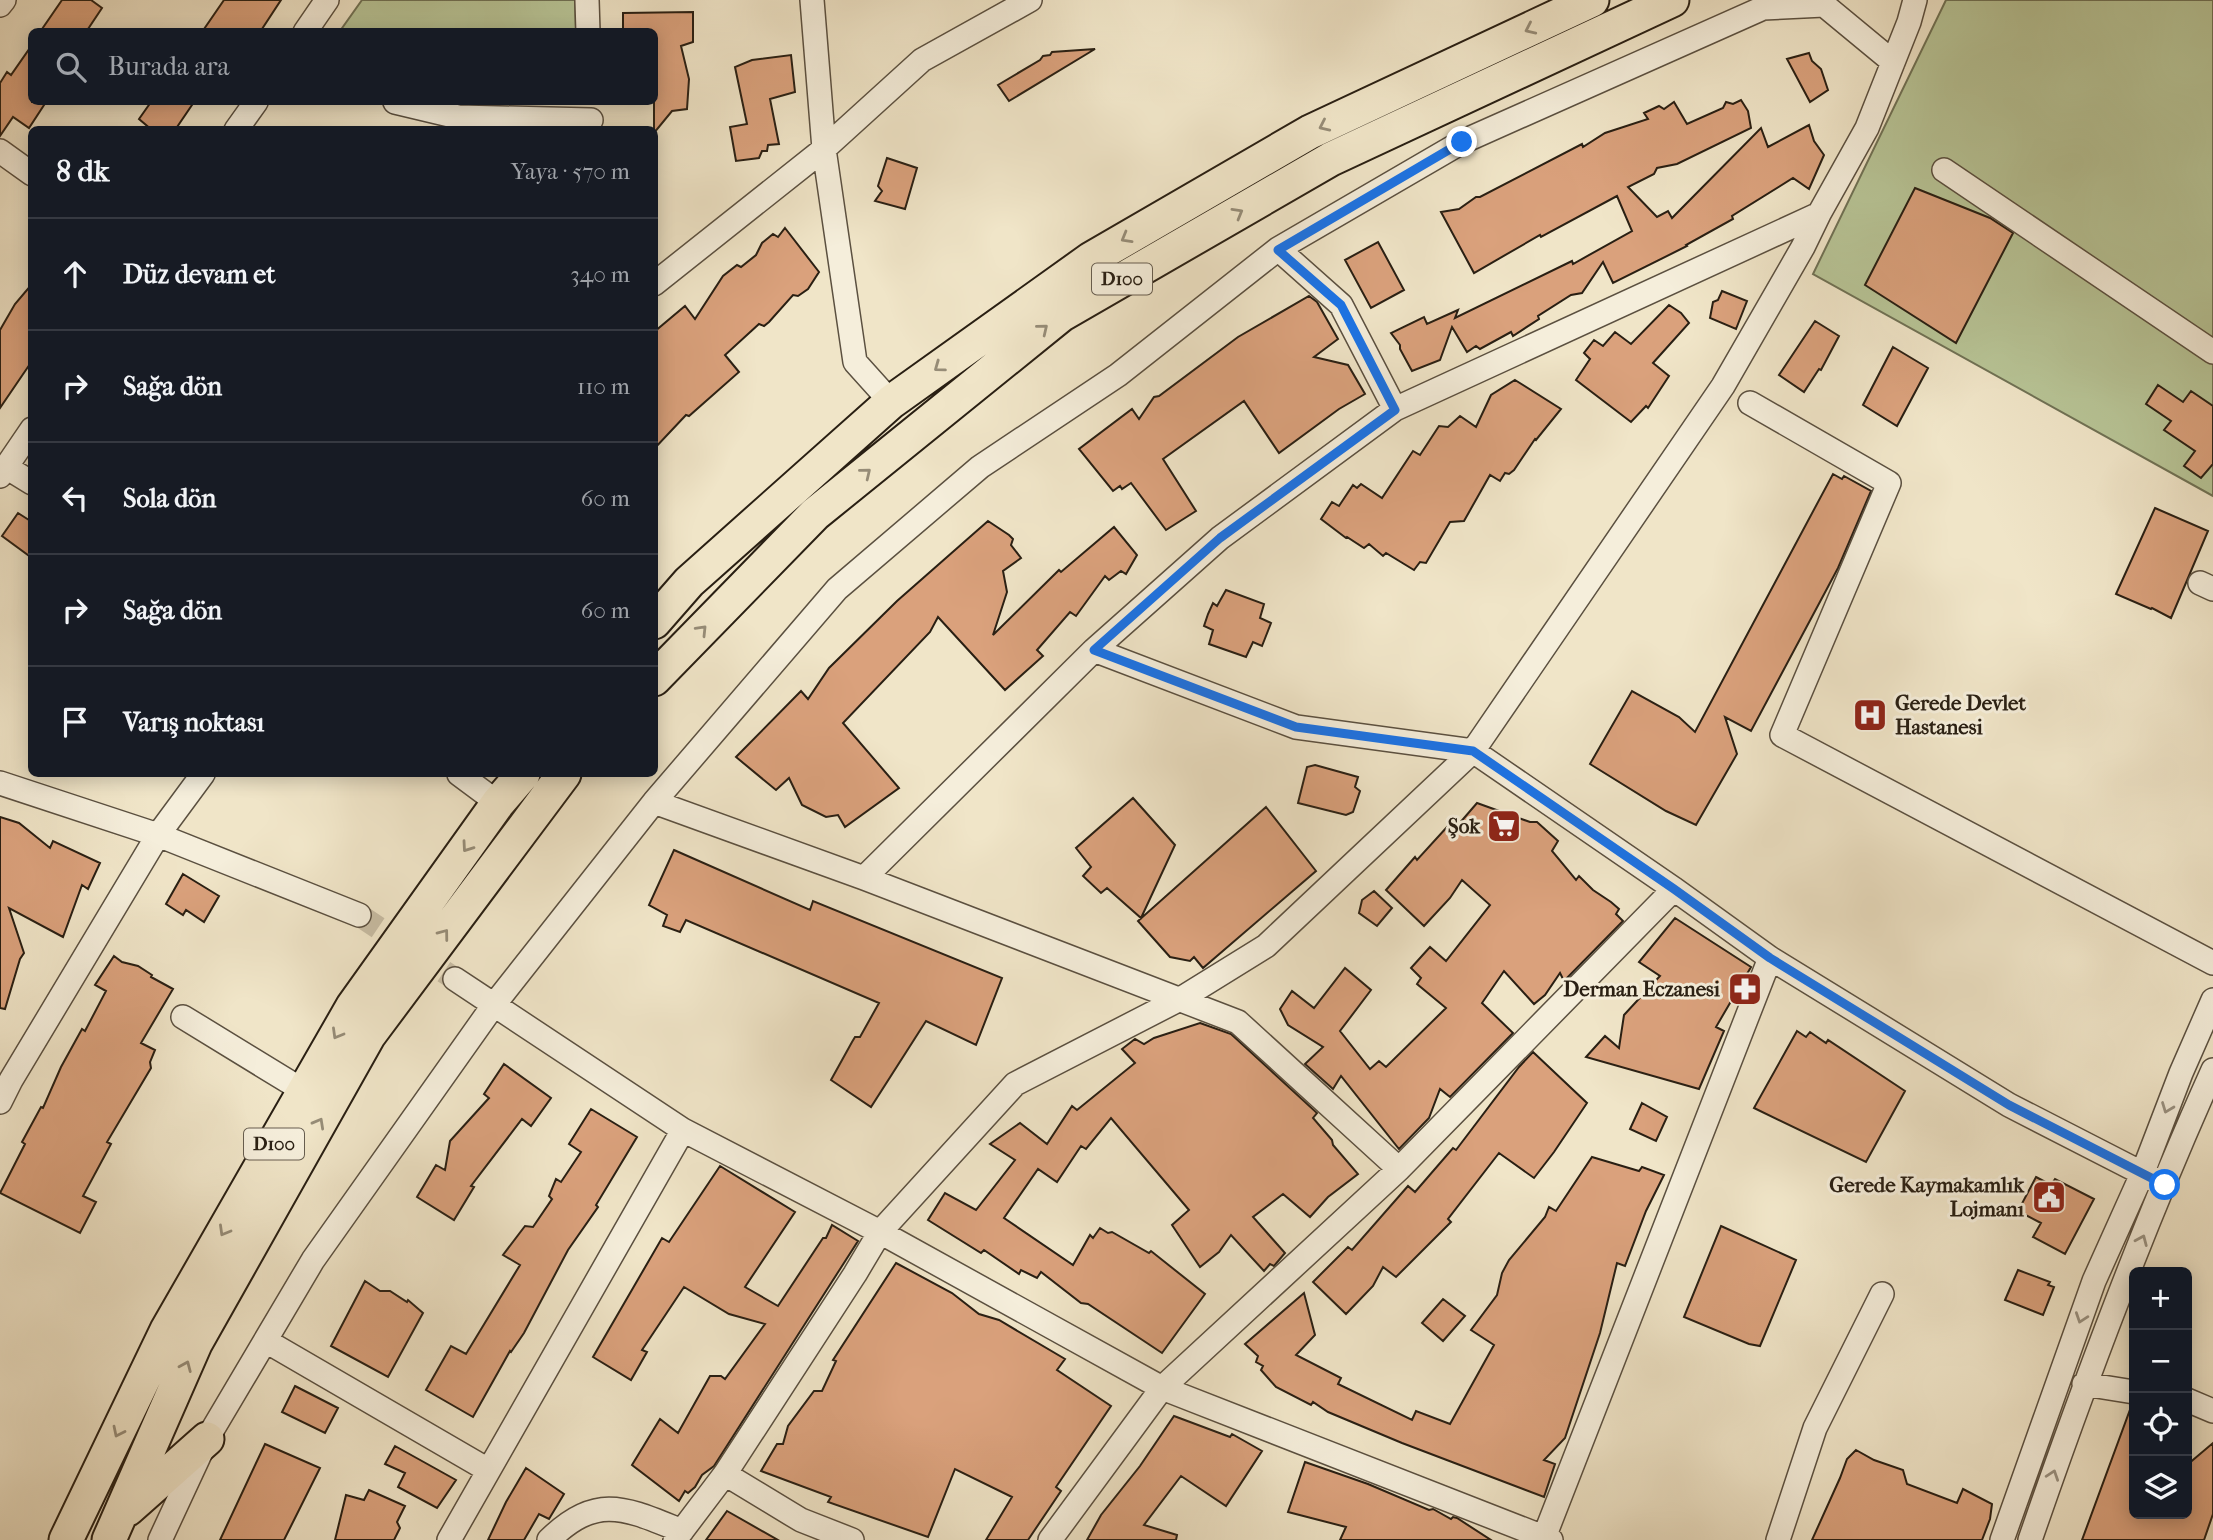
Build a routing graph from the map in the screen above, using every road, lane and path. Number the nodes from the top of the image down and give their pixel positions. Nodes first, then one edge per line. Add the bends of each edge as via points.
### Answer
1 (4, 0) edge
2 (327, 0) edge
3 (587, 0) edge
4 (812, 0) edge
5 (1030, 0) edge
6 (1672, 0) edge
7 (1915, 0) edge
8 (1585, 2) edge
9 (0, 5) edge
10 (308, 28) edge
11 (588, 28) edge
12 (1893, 62) junction
13 (254, 105) edge
14 (408, 105) edge
15 (590, 117) edge
16 (239, 126) edge
17 (824, 149) junction
18 (0, 151) edge
19 (1944, 170) dead end
20 (28, 171) edge
21 (1819, 214) junction
22 (1278, 250) junction
23 (658, 281) edge
24 (2213, 352) edge
25 (891, 402) junction
26 (1750, 403) dead end
27 (1395, 410) junction
28 (28, 435) edge
29 (3, 471) edge
30 (28, 481) edge
31 (658, 617) edge
32 (1094, 650) junction
33 (658, 675) edge
34 (1473, 751) junction
35 (201, 777) edge
36 (463, 777) edge
37 (520, 777) edge
38 (562, 777) edge
39 (0, 783) edge
40 (654, 802) junction
41 (498, 803) junction
42 (158, 835) junction
43 (864, 878) junction
44 (1674, 889) junction
45 (359, 915) tunnel mouth
46 (1770, 958) junction
47 (2213, 963) edge
48 (455, 979) tunnel mouth
49 (1182, 999) junction
50 (2213, 1000) edge
51 (492, 1006) junction
52 (183, 1017) dead end
53 (2181, 1073) junction
54 (5, 1078) edge
55 (2211, 1081) edge
56 (304, 1091) junction
57 (0, 1102) edge
58 (683, 1129) junction
59 (1399, 1169) junction
60 (2143, 1172) junction
61 (2165, 1185) junction
62 (880, 1232) junction
63 (1882, 1294) dead end
64 (265, 1341) junction
65 (2084, 1384) junction
66 (1162, 1388) junction
67 (2129, 1391) edge
68 (2192, 1402) edge
69 (2213, 1411) edge
70 (207, 1439) junction
71 (488, 1470) junction
72 (725, 1474) junction
73 (115, 1528) edge
74 (679, 1536) edge
75 (1546, 1539) edge
76 (66, 1540) edge
77 (160, 1540) edge
78 (449, 1540) edge
79 (549, 1540) edge
80 (852, 1540) edge
81 (1050, 1540) edge
82 (1778, 1540) edge
83 (2003, 1540) edge
84 (2031, 1540) edge

1 - 9 street
2 - 10 street
3 - 11 street
4 - 17 street
5 - 17 street via 922,60
33 -> 6 highway, D100 via 815,514 1061,315 1331,159
7 - 12 street
8 -> 25 highway, D100 via 1310,132 1091,259
12 - 21 street via 1867,128
12 - 22 street via 1824,5 1763,8 1462,142
13 - 16 street
14 - 15 street via 458,117
17 - 23 street
17 - 25 street via 855,362
18 - 20 street
19 - 24 street
21 - 27 street
21 - 34 street via 1723,386
22 - 27 street via 1341,305
22 - 40 street via 1118,375 980,467 837,589
25 - 31 highway, D100 via 689,582
26 - 47 street via 1889,483 1782,735
27 - 32 street via 1220,538
28 - 29 street
29 - 30 street
32 - 34 street via 1296,727
32 - 43 street
34 - 44 street
34 - 49 street via 1266,946
35 - 42 street
36 - 41 street
37 - 41 highway, D100
73 -> 38 highway, D100 via 195,1344 369,1034
39 - 42 street
40 - 43 street
40 - 51 street
41 -> 56 highway, D100 via 353,1006
42 - 45 street
42 - 54 street
43 - 49 street
44 - 46 street
44 - 59 street
46 - 60 street via 2009,1105
46 - 75 street
48 - 51 street
49 - 59 street via 1237,1022
49 - 62 street via 1016,1084
50 - 53 street
51 - 58 street
51 - 64 street via 313,1260
52 - 56 street
53 - 55 street
53 -> 60 street
54 - 57 street
55 - 61 street
56 -> 76 highway, D100 via 167,1330
58 - 62 street
58 - 71 street
59 - 66 street
60 - 61 street
60 -> 83 street via 2094,1281
65 -> 61 street
62 - 66 street
62 - 72 street
63 - 82 street via 1815,1428
64 - 70 street
64 - 71 street
65 - 67 street
84 -> 65 street
66 - 75 street
66 - 81 street
68 - 69 street
70 - 73 highway
70 - 77 street
71 - 78 street
72 - 74 street
72 - 80 street via 802,1520
74 - 79 street via 628,1510 602,1510 570,1521

